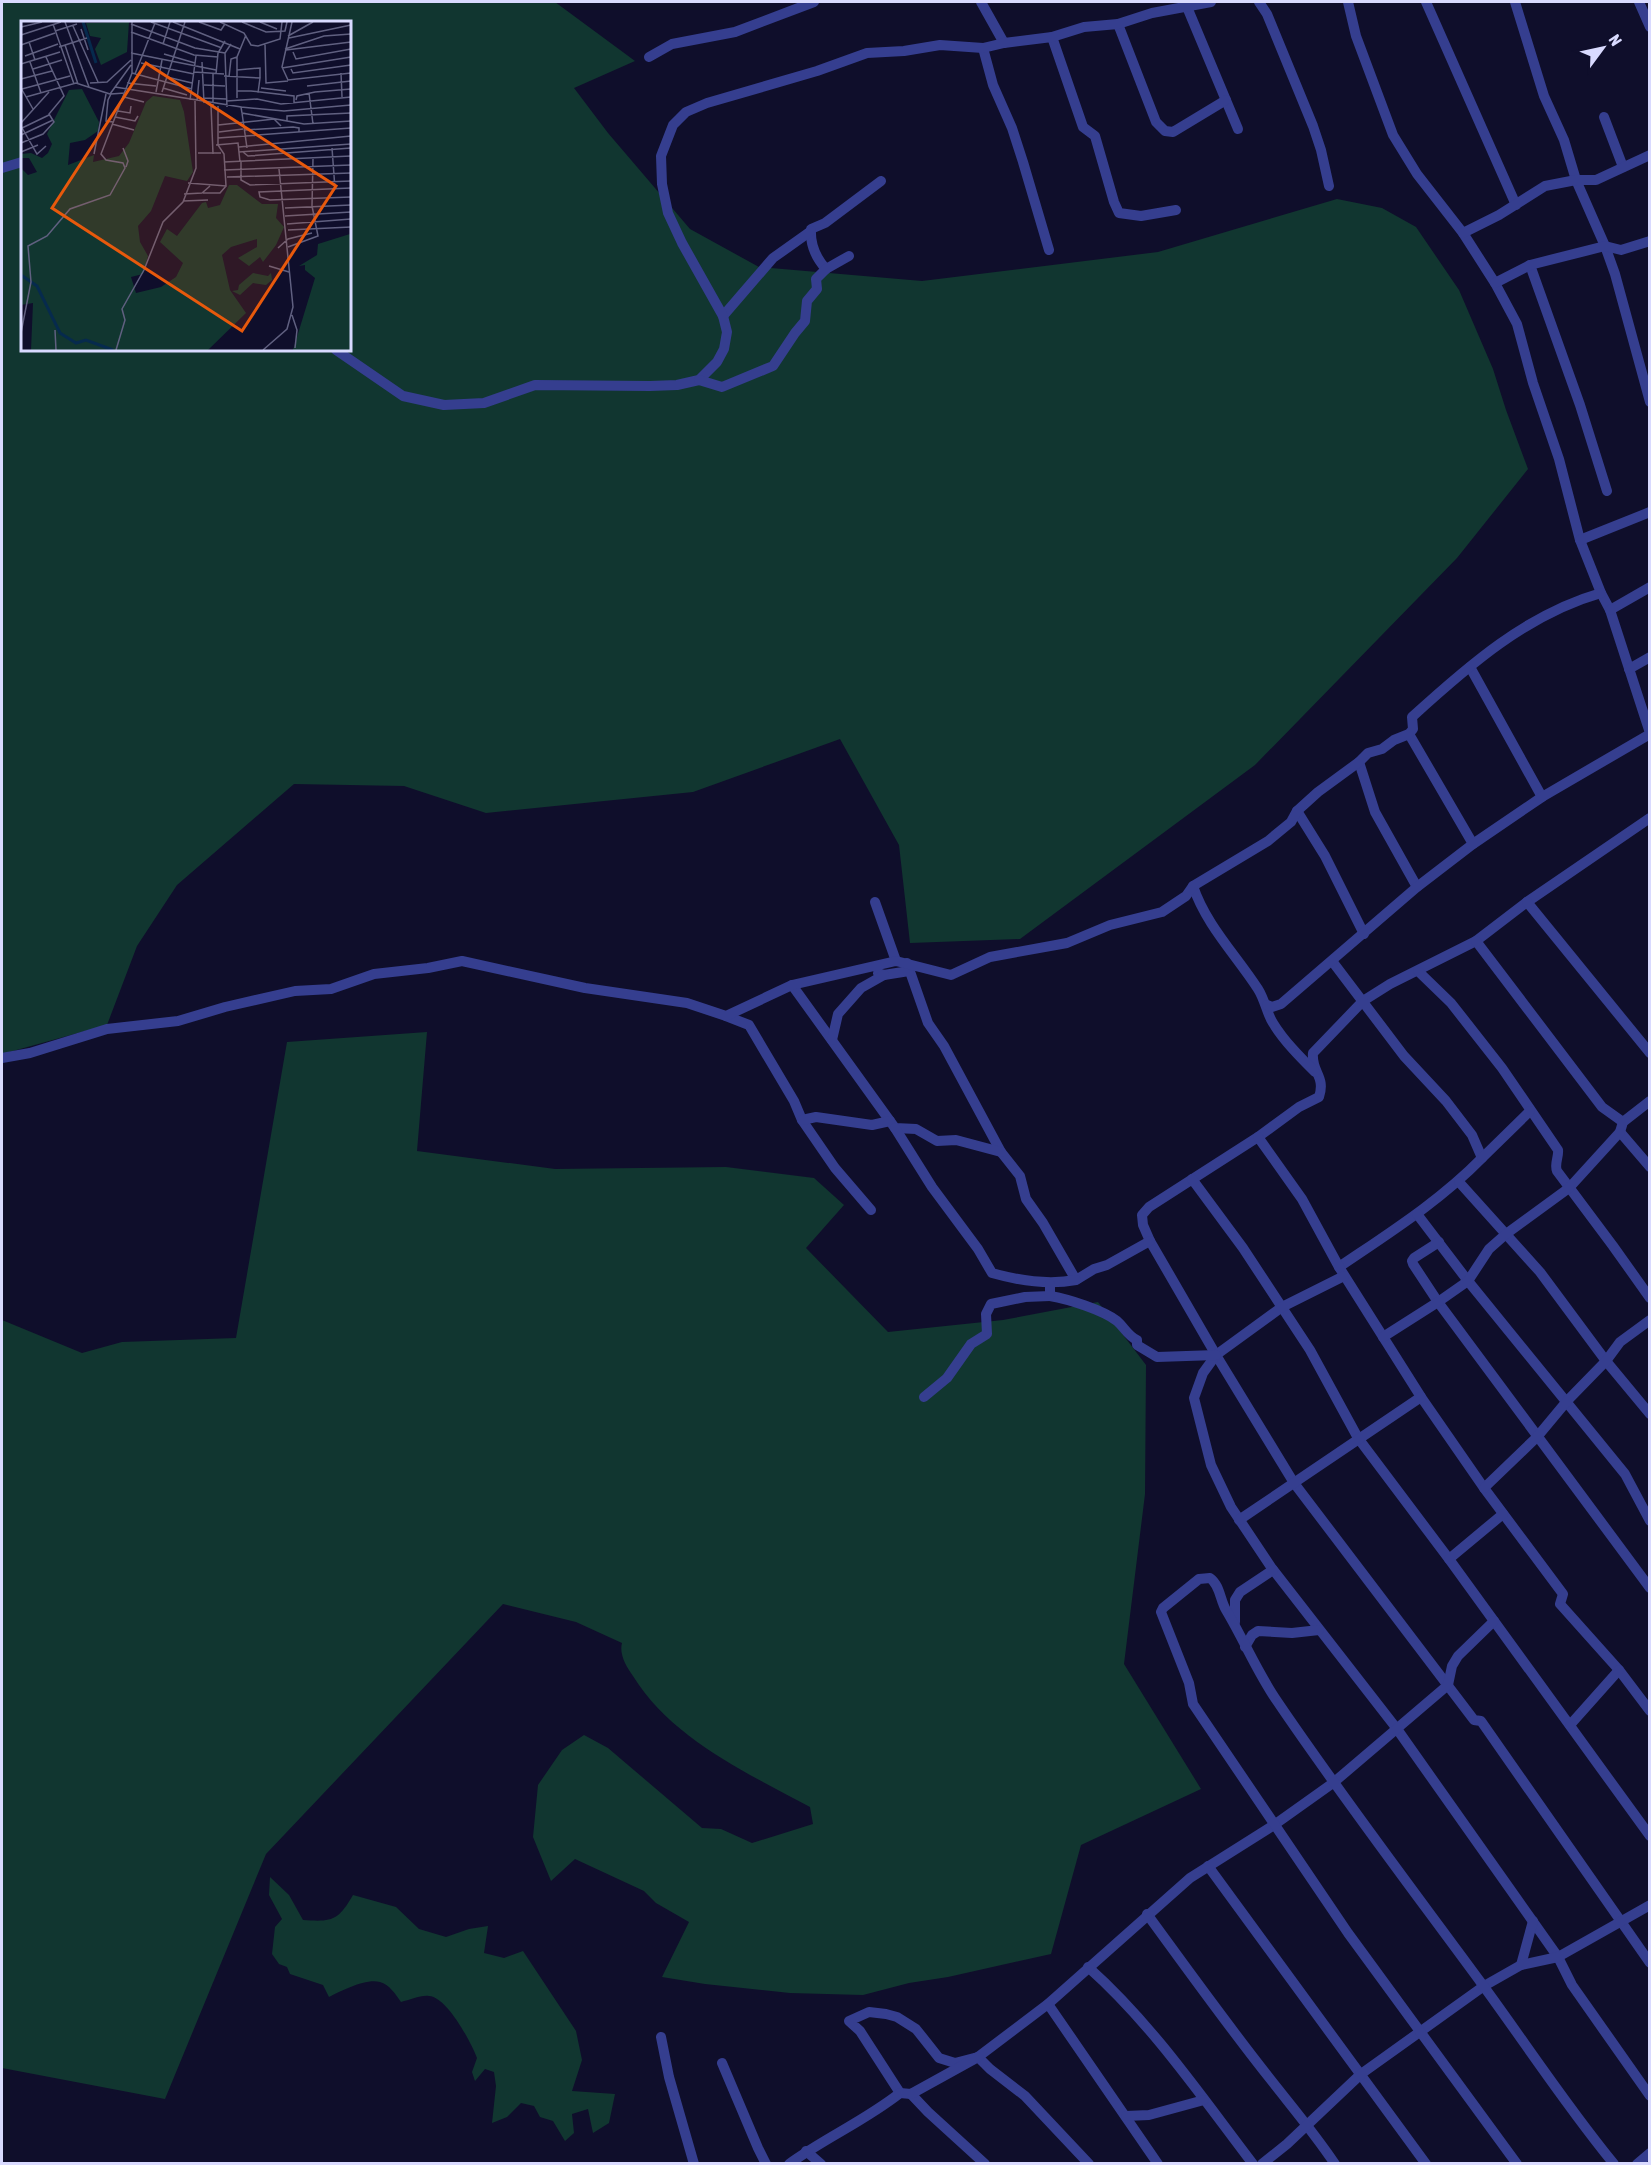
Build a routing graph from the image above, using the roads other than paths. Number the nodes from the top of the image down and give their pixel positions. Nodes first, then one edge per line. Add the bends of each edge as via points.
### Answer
1 (814, 2) edge
2 (981, 2) edge
3 (1211, 2) edge
4 (1259, 2) edge
5 (1348, 2) edge
6 (1426, 2) edge
7 (1515, 2) edge
8 (1639, 2) edge
9 (1187, 7) junction
10 (1118, 24) junction
11 (1650, 27) edge
12 (1052, 38) junction
13 (1004, 43) junction
14 (983, 48) junction
15 (649, 57) dead end
16 (1226, 100) junction
17 (1604, 117) dead end
18 (1238, 129) dead end
19 (1650, 155) edge
20 (21, 162) edge
21 (1623, 167) junction
22 (2, 168) edge
23 (1576, 180) junction
24 (881, 181) dead end
25 (1329, 186) dead end
26 (1516, 205) junction
27 (1176, 210) dead end
28 (811, 231) junction
29 (1463, 233) junction
30 (1649, 243) edge
31 (1605, 246) junction
32 (1050, 250) dead end
33 (849, 256) dead end
34 (1530, 265) junction
35 (826, 269) junction
36 (1495, 283) junction
37 (723, 316) junction
38 (337, 351) edge
39 (699, 380) junction
40 (1650, 402) edge
41 (1606, 491) dead end
42 (1650, 512) edge
43 (1580, 540) junction
44 (1650, 587) edge
45 (1601, 593) junction
46 (1610, 610) junction
47 (1650, 657) edge
48 (1470, 667) junction
49 (1629, 669) junction
50 (1650, 733) edge
51 (1409, 734) junction
52 (1359, 762) junction
53 (1542, 797) junction
54 (1297, 811) junction
55 (1650, 818) edge
56 (1473, 844) junction
57 (1193, 886) junction
58 (1417, 887) junction
59 (875, 902) dead end
60 (1527, 902) junction
61 (1365, 934) junction
62 (1476, 941) junction
63 (1332, 961) junction
64 (904, 965) junction
65 (864, 968) junction
66 (1418, 971) junction
67 (884, 975) junction
68 (792, 985) junction
69 (1363, 1001) junction
70 (1267, 1005) junction
71 (726, 1016) junction
72 (832, 1040) junction
73 (1650, 1053) edge
74 (2, 1058) edge
75 (1318, 1075) junction
76 (1650, 1101) edge
77 (1530, 1111) junction
78 (802, 1120) junction
79 (892, 1124) junction
80 (1622, 1127) junction
81 (1258, 1137) junction
82 (1001, 1152) junction
83 (1482, 1158) junction
84 (1650, 1167) edge
85 (1192, 1179) junction
86 (1459, 1182) junction
87 (1569, 1188) junction
88 (871, 1210) dead end
89 (1417, 1214) junction
90 (1506, 1234) junction
91 (1150, 1241) junction
92 (1439, 1242) junction
93 (1342, 1272) junction
94 (1076, 1280) junction
95 (1468, 1281) junction
96 (1050, 1284) junction
97 (1050, 1296) junction
98 (1650, 1298) edge
99 (1438, 1302) junction
100 (1282, 1307) junction
101 (1650, 1320) edge
102 (1383, 1337) junction
103 (1216, 1355) junction
104 (1606, 1361) junction
105 (924, 1397) dead end
106 (1422, 1397) junction
107 (1567, 1401) junction
108 (1650, 1414) edge
109 (1537, 1437) junction
110 (1358, 1438) junction
111 (1294, 1483) junction
112 (1484, 1488) junction
113 (1503, 1514) junction
114 (1239, 1520) junction
115 (1650, 1521) edge
116 (1449, 1559) junction
117 (1273, 1570) junction
118 (1650, 1588) edge
119 (1494, 1621) junction
120 (1235, 1623) junction
121 (1319, 1630) junction
122 (1245, 1647) junction
123 (1619, 1670) junction
124 (1448, 1685) junction
125 (1650, 1711) edge
126 (1570, 1725) junction
127 (1397, 1729) junction
128 (1333, 1783) junction
129 (1274, 1825) junction
130 (1650, 1836) edge
131 (1208, 1866) junction
132 (1650, 1905) edge
133 (1147, 1914) junction
134 (1533, 1921) junction
135 (1621, 1922) junction
136 (1558, 1957) junction
137 (1650, 1963) edge
138 (1521, 1965) junction
139 (1088, 1967) junction
140 (1484, 1986) junction
141 (1048, 2004) junction
142 (1420, 2032) junction
143 (661, 2037) dead end
144 (978, 2057) junction
145 (722, 2062) dead end
146 (1361, 2074) junction
147 (905, 2093) junction
148 (1650, 2096) edge
149 (1204, 2100) junction
150 (1126, 2116) junction
151 (1308, 2124) junction
152 (806, 2151) junction
153 (1650, 2153) edge
154 (694, 2163) edge
155 (766, 2163) edge
156 (789, 2163) edge
157 (821, 2163) edge
158 (985, 2163) edge
159 (1089, 2163) edge
160 (1158, 2163) edge
161 (1253, 2163) edge
162 (1262, 2163) edge
163 (1335, 2163) edge
164 (1426, 2163) edge
165 (1517, 2163) edge
166 (1614, 2163) edge
167 (1637, 2163) edge

1 - 15 street via 735,32 672,44
2 - 13 street
3 - 9 street
4 - 25 street via 1313,126
5 - 29 street via 1356,36 1393,135 1417,174
6 - 26 street
7 - 23 street via 1544,96 1564,140
8 - 11 street
9 - 10 street
9 - 16 street
10 - 12 street via 1084,27
10 - 16 street via 1156,122 1165,131 1173,132
12 - 13 street
12 - 27 street via 1083,127 1095,136 1119,213 1141,216
13 - 14 street
14 - 32 street
14 - 37 street via 940,45 867,52 707,103 686,112 673,124 661,156 668,213
16 - 18 street
17 - 21 street
19 - 21 street
20 - 22 street
21 - 23 street via 1596,180
23 - 26 street via 1545,186
23 - 31 street
24 - 28 street
26 - 29 street
28 - 35 street via 816,258
28 - 37 street via 773,258
29 - 36 street
30 - 31 street via 1621,250
31 - 34 street
31 - 40 street
33 - 35 street
34 - 36 street
34 - 41 street
35 - 39 street via 816,279 817,289 807,301 805,321 773,366 722,387
36 - 43 street via 1517,324
37 - 39 street via 727,332 724,349
38 - 39 street via 403,396 444,405 484,403 535,385 650,386
42 - 43 street
43 - 45 street
44 - 46 street
45 - 46 street
45 - 48 street via 1524,626
46 - 49 street
47 - 49 street
48 - 51 street via 1412,717 1413,729
48 - 53 street
49 - 50 street
50 - 53 street
51 - 52 street via 1368,753
51 - 56 street
52 - 54 street
52 - 58 street via 1374,812
53 - 56 street
54 - 57 street via 1291,822 1268,841
54 - 61 street
55 - 60 street
56 - 58 street
57 - 64 street via 1186,896 1162,912 1110,925 1068,943 990,957 951,975
57 - 70 street via 1203,909
58 - 61 street
59 - 64 street
60 - 62 street
60 - 73 street
61 - 63 street
62 - 66 street
62 - 80 street via 1602,1107
63 - 69 street
63 - 70 street via 1281,1004
64 - 65 street
64 - 67 street
64 - 82 street via 928,1023
65 - 67 street
65 - 68 street
66 - 69 street
66 - 77 street via 1451,1003
67 - 72 street via 861,988 838,1014
68 - 71 street
68 - 72 street
69 - 75 street via 1313,1053
69 - 83 street via 1472,1135
70 - 75 street via 1271,1022
71 - 74 street via 687,1003 585,988 462,961 374,974 331,989 295,991 178,1021 107,1029
71 - 78 street via 749,1025
72 - 79 street
75 - 81 street via 1322,1085 1319,1097
76 - 80 street
77 - 83 street
77 - 87 street via 1558,1150 1556,1168
78 - 79 street via 816,1117
78 - 88 street via 835,1168
79 - 82 street via 916,1129 938,1141 956,1140
79 - 96 street via 992,1273
80 - 84 street
80 - 87 street
81 - 85 street
81 - 93 street via 1302,1199
82 - 94 street via 1020,1176 1026,1199
83 - 86 street
85 - 91 street via 1142,1215
85 - 100 street
86 - 89 street
86 - 90 street
87 - 90 street
87 - 98 street
89 - 92 street
89 - 93 street
90 - 95 street via 1481,1258
90 - 104 street via 1540,1272
91 - 94 street
91 - 103 street
92 - 95 street
92 - 99 street via 1412,1261
93 - 100 street
93 - 102 street
94 - 96 street
95 - 99 street
95 - 107 street
96 - 97 street
97 - 103 street via 1067,1298 1114,1319 1137,1340 1137,1345 1157,1357
97 - 105 street via 991,1304 986,1314 987,1334 971,1344 946,1378
99 - 102 street
99 - 109 street
100 - 103 street
100 - 110 street
101 - 104 street via 1620,1342
102 - 106 street
103 - 111 street
103 - 114 street via 1203,1373 1194,1398 1211,1465
104 - 107 street
104 - 108 street
106 - 110 street
106 - 112 street
107 - 109 street
107 - 115 street via 1625,1474
109 - 112 street
109 - 118 street
110 - 111 street
110 - 116 street
111 - 114 street
111 - 124 street
112 - 113 street
113 - 116 street
113 - 123 street via 1563,1594 1560,1604
114 - 117 street
116 - 119 street
117 - 120 street via 1240,1592 1235,1600
117 - 121 street
119 - 124 street via 1458,1656
119 - 126 street
120 - 122 street
120 - 129 street via 1210,1578 1199,1579 1161,1612 1192,1704
121 - 122 street via 1258,1631
121 - 127 street
122 - 128 street via 1260,1677
123 - 125 street
123 - 126 street
124 - 127 street
124 - 135 street via 1474,1720 1481,1721
126 - 130 street
127 - 128 street
127 - 134 street
128 - 129 street
128 - 140 street
129 - 131 street
129 - 142 street
131 - 133 street
131 - 146 street
132 - 135 street
133 - 139 street
133 - 151 street via 1252,2056
134 - 136 street
134 - 138 street
135 - 136 street
135 - 137 street
136 - 138 street
136 - 148 street via 1572,1985
138 - 140 street
139 - 141 street
139 - 149 street via 1120,1995
140 - 142 street
140 - 166 street via 1582,2125
141 - 144 street
141 - 150 street
142 - 146 street
142 - 165 street
143 - 154 street
144 - 147 street
144 - 147 street via 955,2063 939,2058 916,2029 897,2017 869,2012 849,2021
144 - 159 street via 1025,2096
145 - 155 street
146 - 151 street
146 - 164 street
147 - 152 street
147 - 158 street
149 - 150 street via 1149,2115
149 - 161 street
150 - 160 street
151 - 162 street
151 - 163 street
152 - 156 street
152 - 157 street
153 - 167 street

